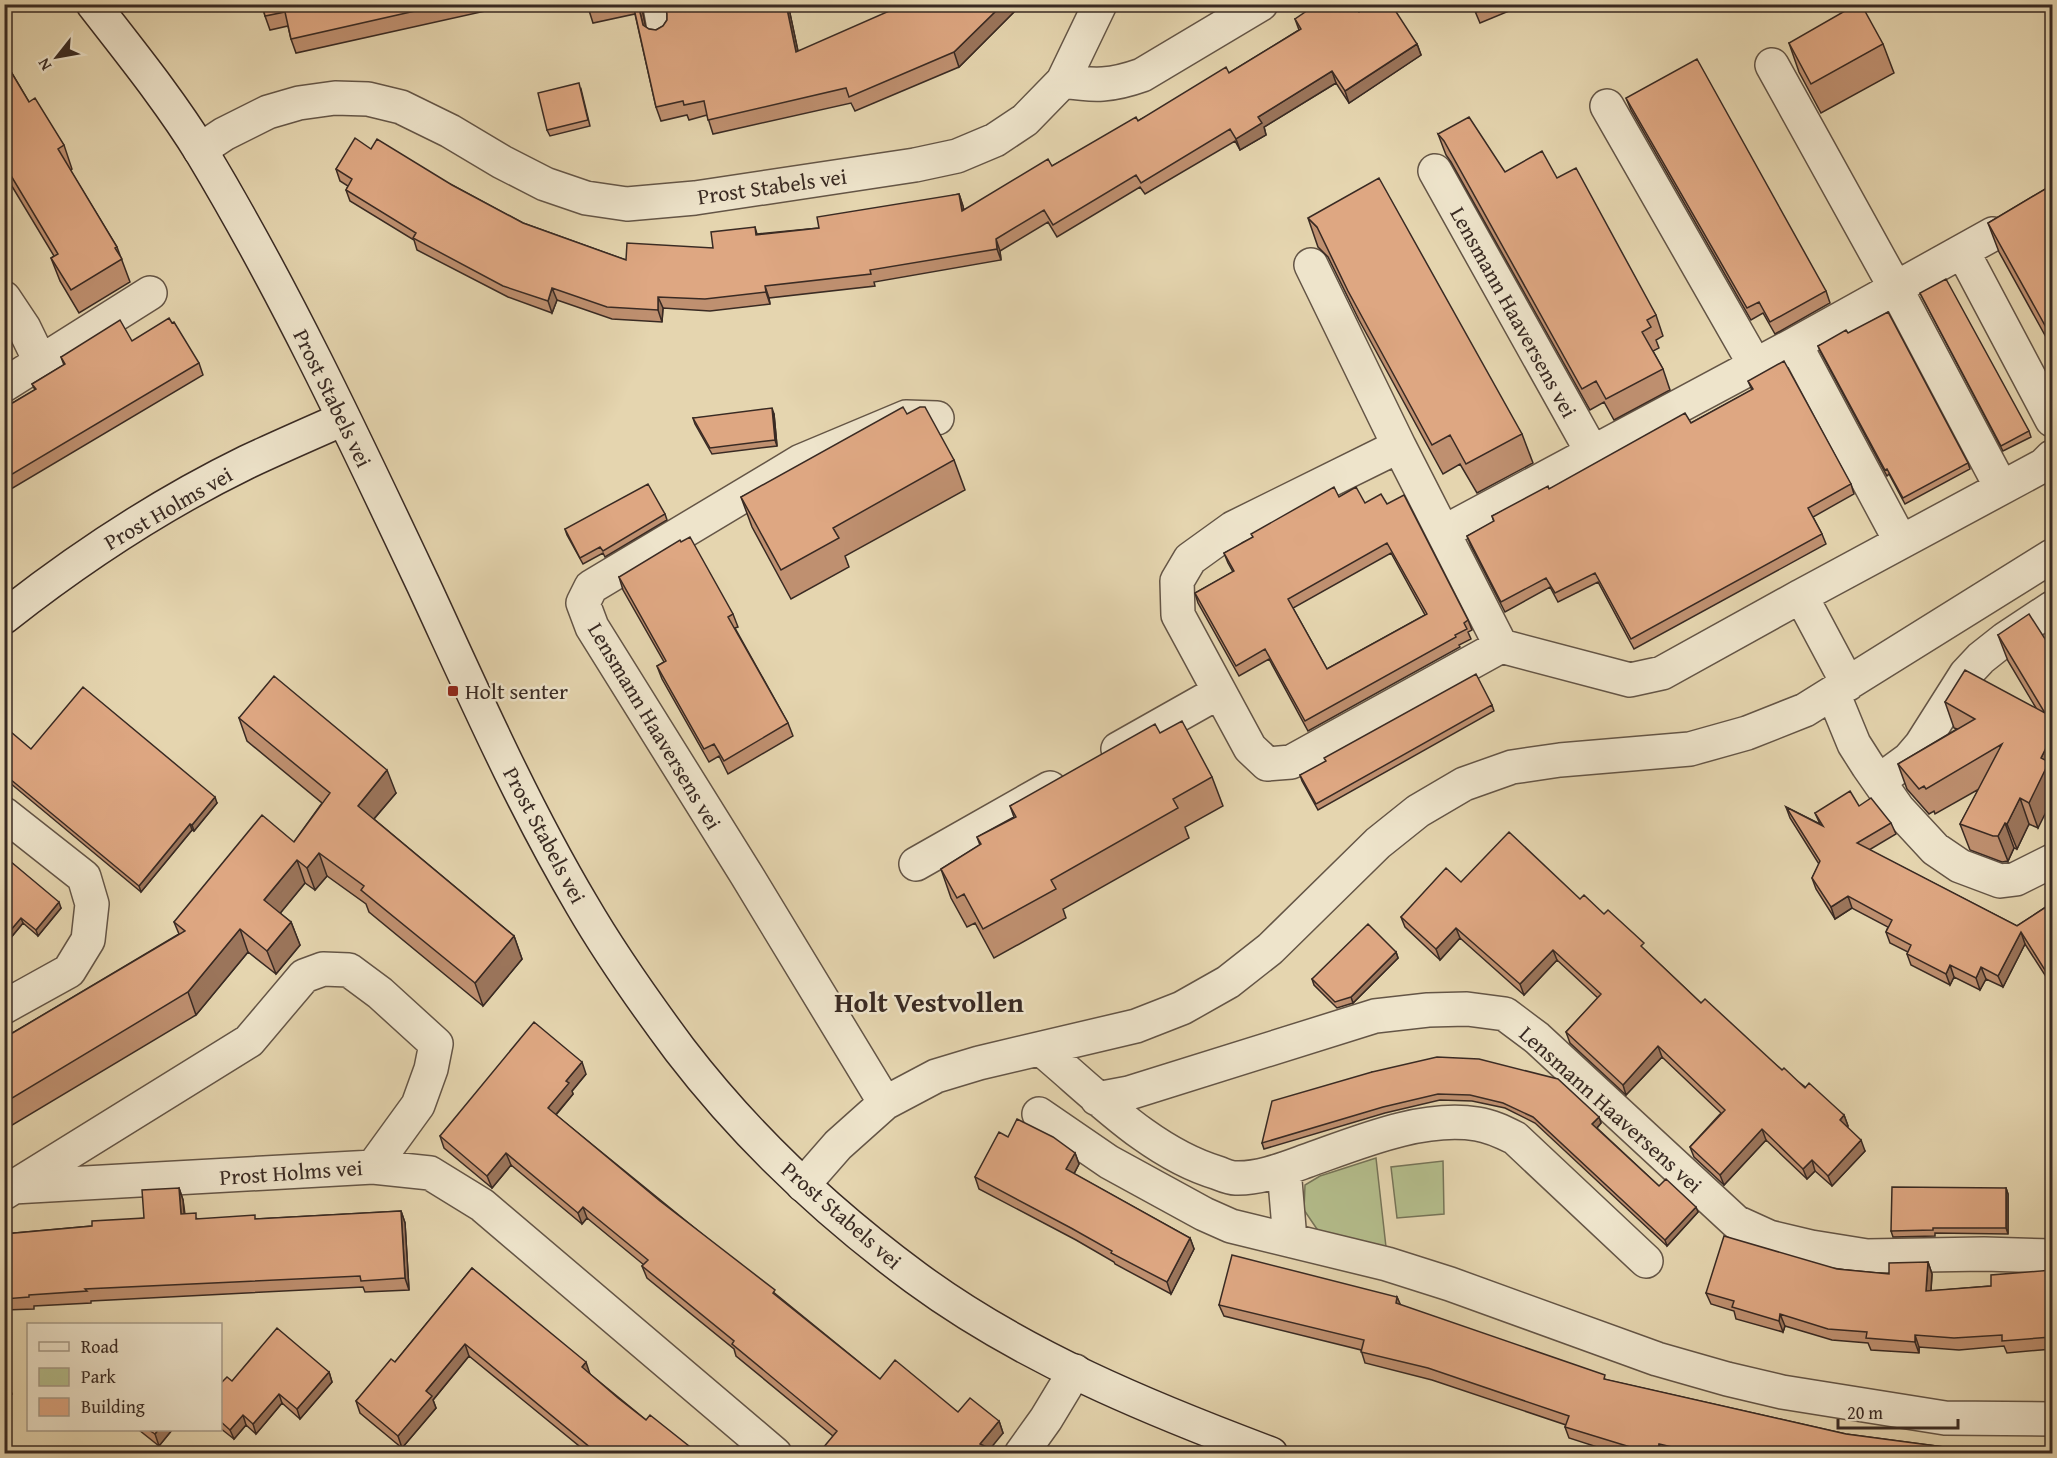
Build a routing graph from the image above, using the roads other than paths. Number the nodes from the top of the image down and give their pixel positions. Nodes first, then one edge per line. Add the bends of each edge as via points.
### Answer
1 (93, 4) edge
2 (654, 4) edge
3 (1101, 4) edge
4 (1261, 4) edge
5 (659, 31) edge
6 (1772, 65) dead end
7 (1063, 81) junction
8 (1607, 106) dead end
9 (200, 150) junction
10 (1435, 171) dead end
11 (1993, 234) edge
12 (1963, 252) junction
13 (1311, 264) edge
14 (1896, 289) junction
15 (150, 292) dead end
16 (4, 298) edge
17 (1795, 344) junction
18 (40, 361) junction
19 (1755, 366) junction
20 (4, 385) edge
21 (937, 418) dead end
22 (343, 419) junction
23 (2052, 420) edge
24 (1399, 446) junction
25 (1592, 453) junction
26 (2052, 457) edge
27 (2001, 487) junction
28 (1444, 532) junction
29 (1901, 542) junction
30 (2052, 556) edge
31 (1801, 596) junction
32 (2052, 608) edge
33 (4, 617) edge
34 (1501, 646) junction
35 (1841, 688) junction
36 (1219, 692) junction
37 (1879, 781) junction
38 (4, 814) edge
39 (2052, 861) edge
40 (916, 864) dead end
41 (4, 1007) edge
42 (1041, 1049) junction
43 (1097, 1099) junction
44 (885, 1103) junction
45 (1039, 1114) dead end
46 (373, 1167) junction
47 (1284, 1169) junction
48 (804, 1185) junction
49 (9, 1190) edge
50 (1290, 1240) junction
51 (2052, 1256) edge
52 (1646, 1261) dead end
53 (1075, 1371) junction
54 (2052, 1419) edge
55 (775, 1454) edge
56 (1022, 1454) edge
57 (1271, 1454) edge

1 - 9 street, Prost Stabels vei
2 - 5 lane
3 - 7 street, Prost Stabels vei
4 - 7 street via 1142,75 1094,86
6 - 14 street
7 - 9 street, Prost Stabels vei via 1025,120 995,140 957,156 649,203 586,198 545,184 401,107 368,99 335,98 268,112
8 - 19 street
9 - 22 street, Prost Stabels vei via 286,304
10 - 25 street, Lensmann Haaversens vei
11 - 12 street
12 - 14 street
12 - 23 street
13 - 24 street
14 - 17 street
14 - 27 street
15 - 18 street
16 - 18 street
17 - 19 street
17 - 29 street
18 - 20 street
19 - 25 street
21 - 44 street, Lensmann Haaversens vei via 906,417 801,461 591,587 583,603 592,627
22 - 33 street, Prost Holms vei via 245,463 169,506 74,565
22 - 48 street, Prost Stabels vei via 510,771 583,907 682,1053 723,1103
24 - 28 street
24 - 36 street via 1233,528 1190,559 1177,581 1178,615
25 - 28 street
26 - 27 street
27 - 29 street
28 - 34 street
29 - 31 street
30 - 35 street
31 - 34 street via 1662,673 1630,680
31 - 35 street
32 - 37 street via 1980,658 1921,745
34 - 36 street via 1291,762 1268,764 1250,748
35 - 37 street via 1854,744
35 - 42 street via 1805,710 1747,733 1690,749 1512,767 1464,784 1418,811 1378,843 1270,949 1228,982 1182,1008 1136,1026
36 - 40 street
37 - 39 street via 1919,834 1960,866 2000,881 2016,879
38 - 41 street via 84,877 92,904 88,940 69,971
42 - 43 street
42 - 44 street via 936,1076
43 - 47 street via 1167,1151 1202,1169 1234,1178
43 - 51 street, Lensmann Haaversens vei via 1129,1093 1375,1016 1467,1009 1505,1014 1537,1038 1736,1222 1768,1237 1867,1256
44 - 48 street via 838,1145
45 - 50 street via 1109,1162 1204,1214 1231,1226
46 - 49 street, Prost Holms vei
46 - 49 street, Prost Holms vei via 418,1105 436,1044 349,970 323,969 304,976 242,1046
46 - 55 street via 430,1173 482,1205
47 - 50 street
47 - 52 street via 1387,1134 1439,1122 1477,1124 1515,1138
48 - 53 street, Prost Stabels vei via 918,1280 973,1316
50 - 54 street via 1398,1267 1657,1359 1782,1392 1945,1418
53 - 56 street
53 - 57 street, Prost Stabels vei via 1151,1407

